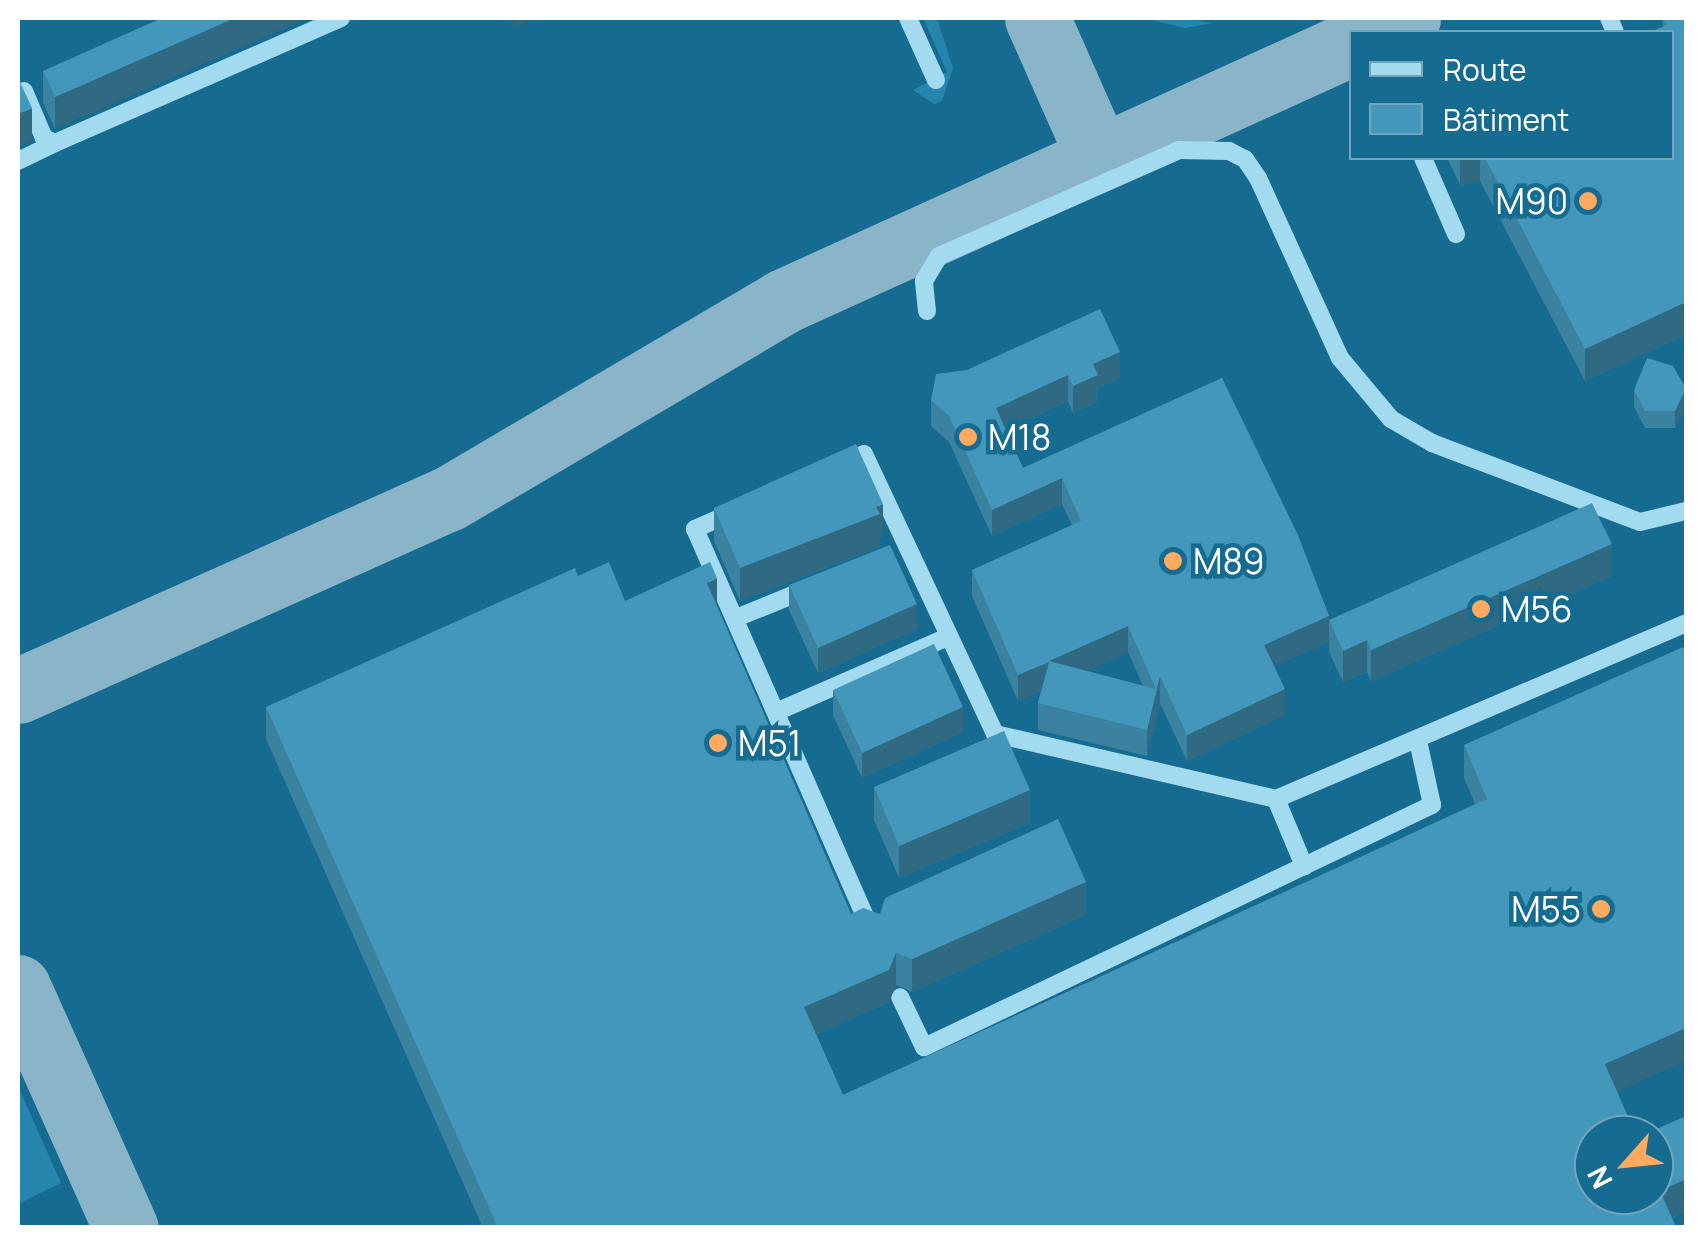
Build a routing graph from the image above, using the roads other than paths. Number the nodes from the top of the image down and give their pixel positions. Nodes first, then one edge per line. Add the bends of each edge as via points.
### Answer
1 (341, 18) edge
2 (908, 18) edge
3 (936, 80) dead end
4 (28, 90) edge
5 (55, 144) junction
6 (1424, 160) edge
7 (18, 161) edge
8 (1456, 234) dead end
9 (927, 311) dead end
10 (830, 469) edge
11 (762, 500) edge
12 (1686, 511) edge
13 (908, 549) junction
14 (884, 558) edge
15 (836, 578) edge
16 (736, 618) junction
17 (1686, 623) edge
18 (948, 637) junction
19 (776, 712) junction
20 (1418, 742) junction
21 (1276, 799) junction
22 (1304, 866) junction
23 (874, 936) edge
24 (900, 997) dead end

1 - 5 lane
2 - 3 lane
4 - 5 lane via 44,138
5 - 7 lane
6 - 8 lane
9 - 12 lane via 924,281 939,256 1179,150 1229,151 1245,158 1258,178 1340,358 1391,418 1432,443 1640,522
10 - 13 lane via 864,454
11 - 16 lane via 695,530
13 - 14 lane
13 - 18 lane
15 - 16 lane
16 - 19 lane
17 - 20 lane
18 - 19 lane
18 - 21 lane via 995,734
19 - 23 lane
20 - 21 lane
20 - 22 lane via 1432,806
21 - 22 lane
22 - 24 lane via 924,1047

